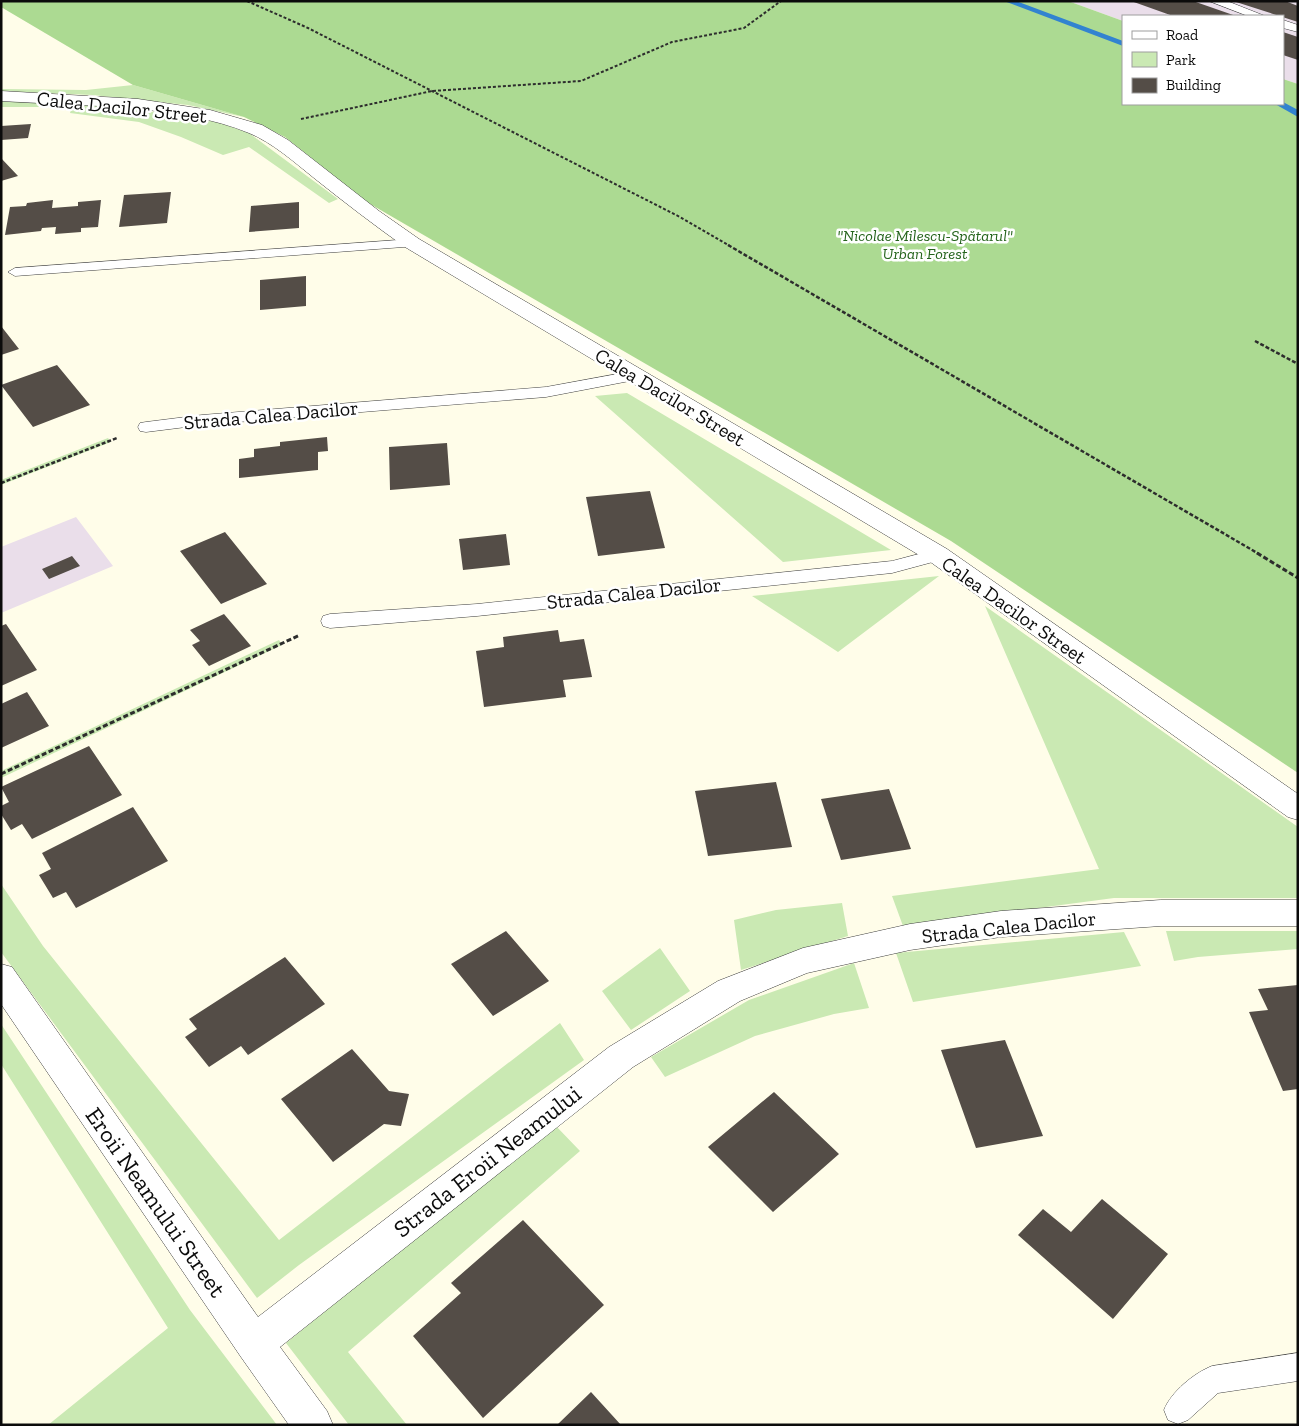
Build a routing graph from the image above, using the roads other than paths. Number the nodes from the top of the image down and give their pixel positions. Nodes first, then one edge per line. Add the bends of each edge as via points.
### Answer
1 (1214, 1) edge
2 (1256, 15) edge
3 (1284, 24) edge
4 (1298, 29) edge
5 (1, 96) edge
6 (412, 243) junction
7 (15, 272) dead end
8 (634, 376) junction
9 (146, 427) road end
10 (938, 555) junction
11 (330, 621) road end
12 (1298, 809) edge
13 (1298, 913) edge
14 (1, 977) edge
15 (729, 991) joint
16 (254, 1344) junction
17 (1298, 1367) edge
18 (1178, 1410) dead end
19 (313, 1425) edge

1 - 2 lane
3 - 4 lane
5 - 6 street, Calea Dacilor Street via 138,104 210,115 256,128 282,144
6 - 7 lane
6 - 8 street, Calea Dacilor Street
8 - 9 lane, Strada Calea Dacilor via 546,392
8 - 10 street, Calea Dacilor Street
10 - 11 lane, Strada Calea Dacilor via 892,567 477,610
10 - 12 street, Calea Dacilor Street
13 - 15 street, Strada Calea Dacilor via 1161,913 1001,924 910,937 803,961
14 - 16 street, Eroii Neamului Street
15 - 16 street, Strada Eroii Neamului via 620,1057
16 - 19 street, Eroii Neamului Street
17 - 18 lane via 1212,1380

